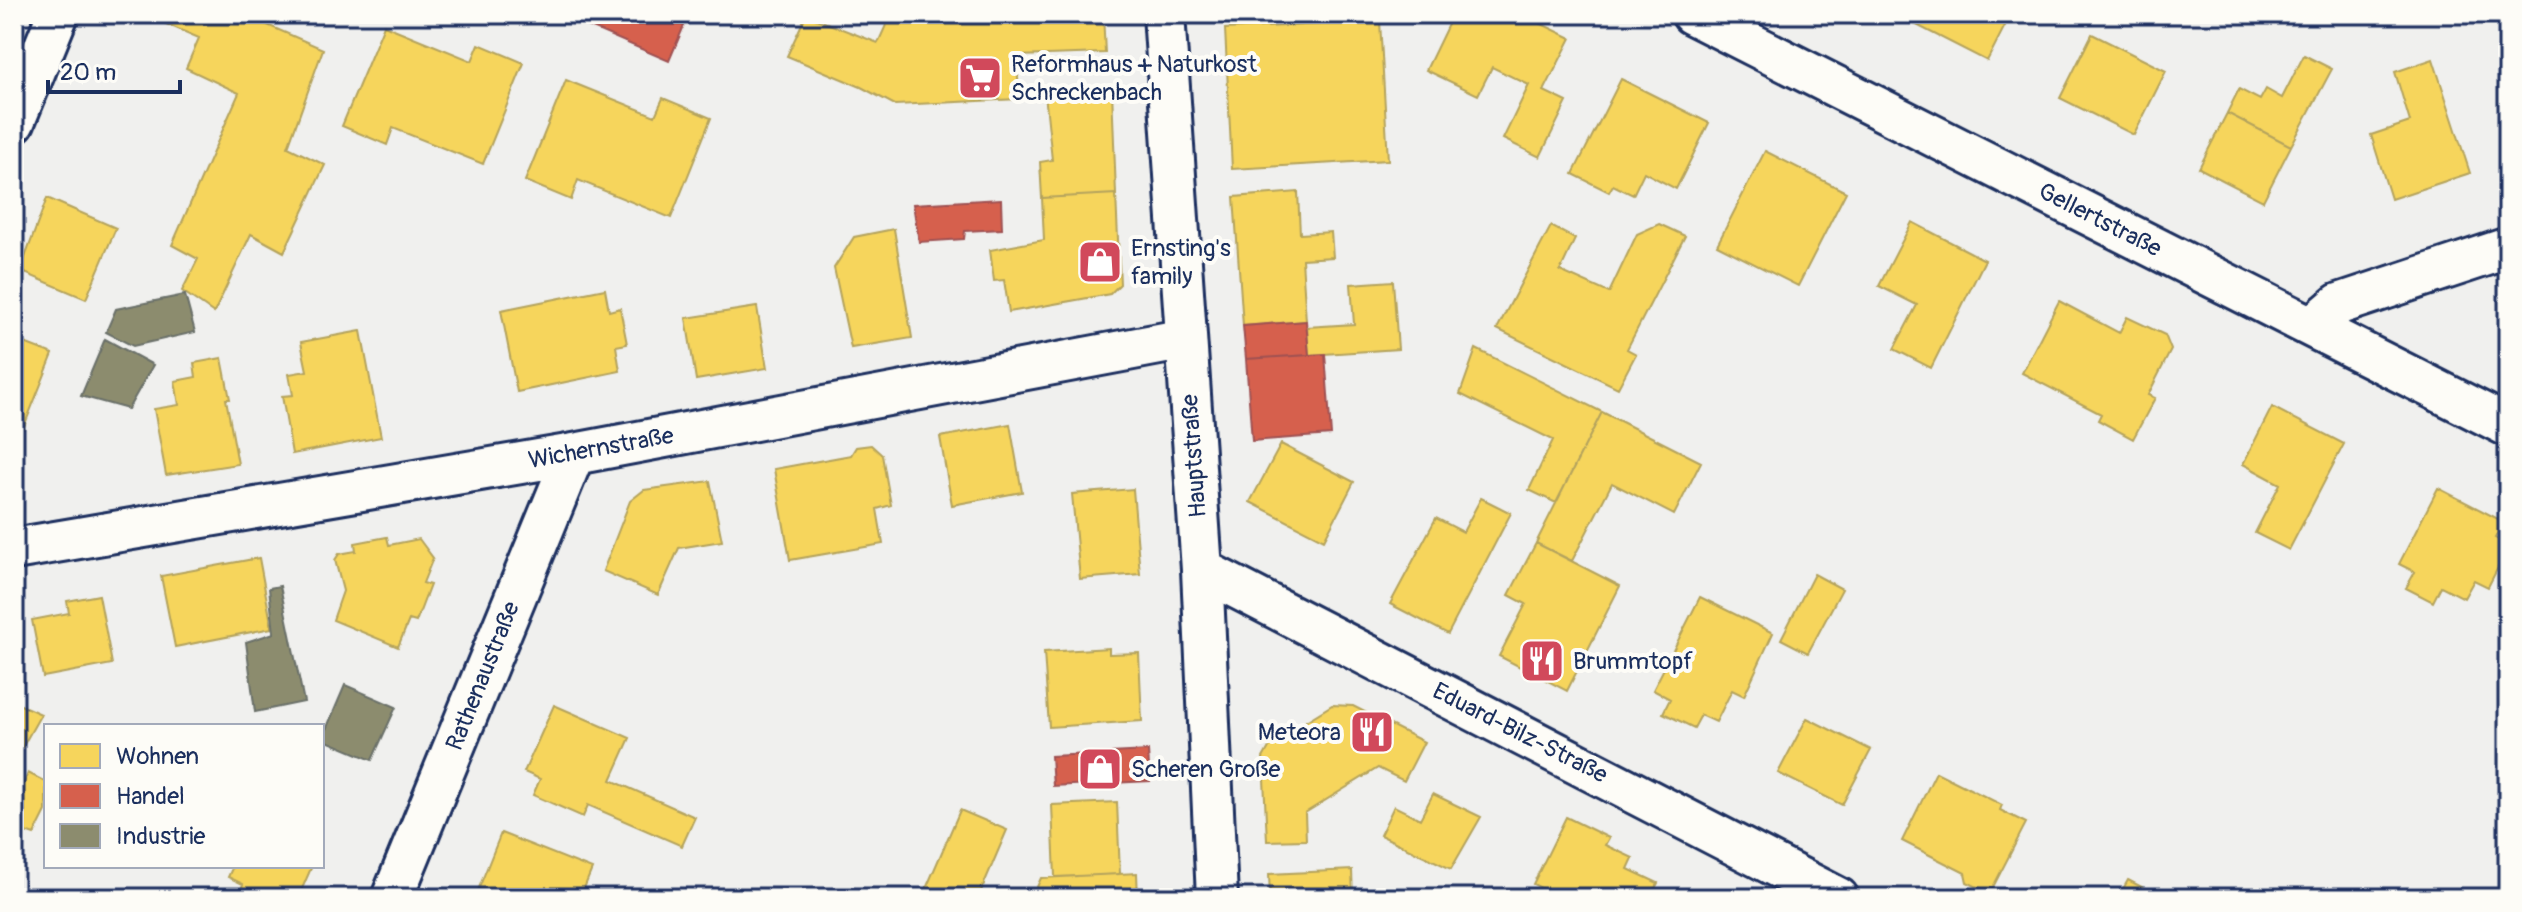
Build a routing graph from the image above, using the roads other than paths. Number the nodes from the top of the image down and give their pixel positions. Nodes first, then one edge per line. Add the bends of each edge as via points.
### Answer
1 (58, 14) edge
2 (1164, 14) edge
3 (1692, 14) edge
4 (14, 122) edge
5 (2508, 248) edge
6 (2312, 327) junction
7 (1186, 339) junction
8 (2508, 426) edge
9 (574, 454) junction
10 (14, 549) edge
11 (1202, 570) junction
12 (392, 898) edge
13 (1217, 898) edge
14 (1838, 898) edge

1 - 4 street
2 - 7 street, Hauptstraße
3 - 6 street, Gellertstraße
5 - 6 street via 2339,304
6 - 8 street, Gellertstraße
7 - 9 street, Wichernstraße
7 - 11 street, Hauptstraße
9 - 10 street, Wichernstraße
9 - 12 street, Rathenaustraße
11 - 13 street, Hauptstraße
11 - 14 street, Eduard-Bilz-Straße

